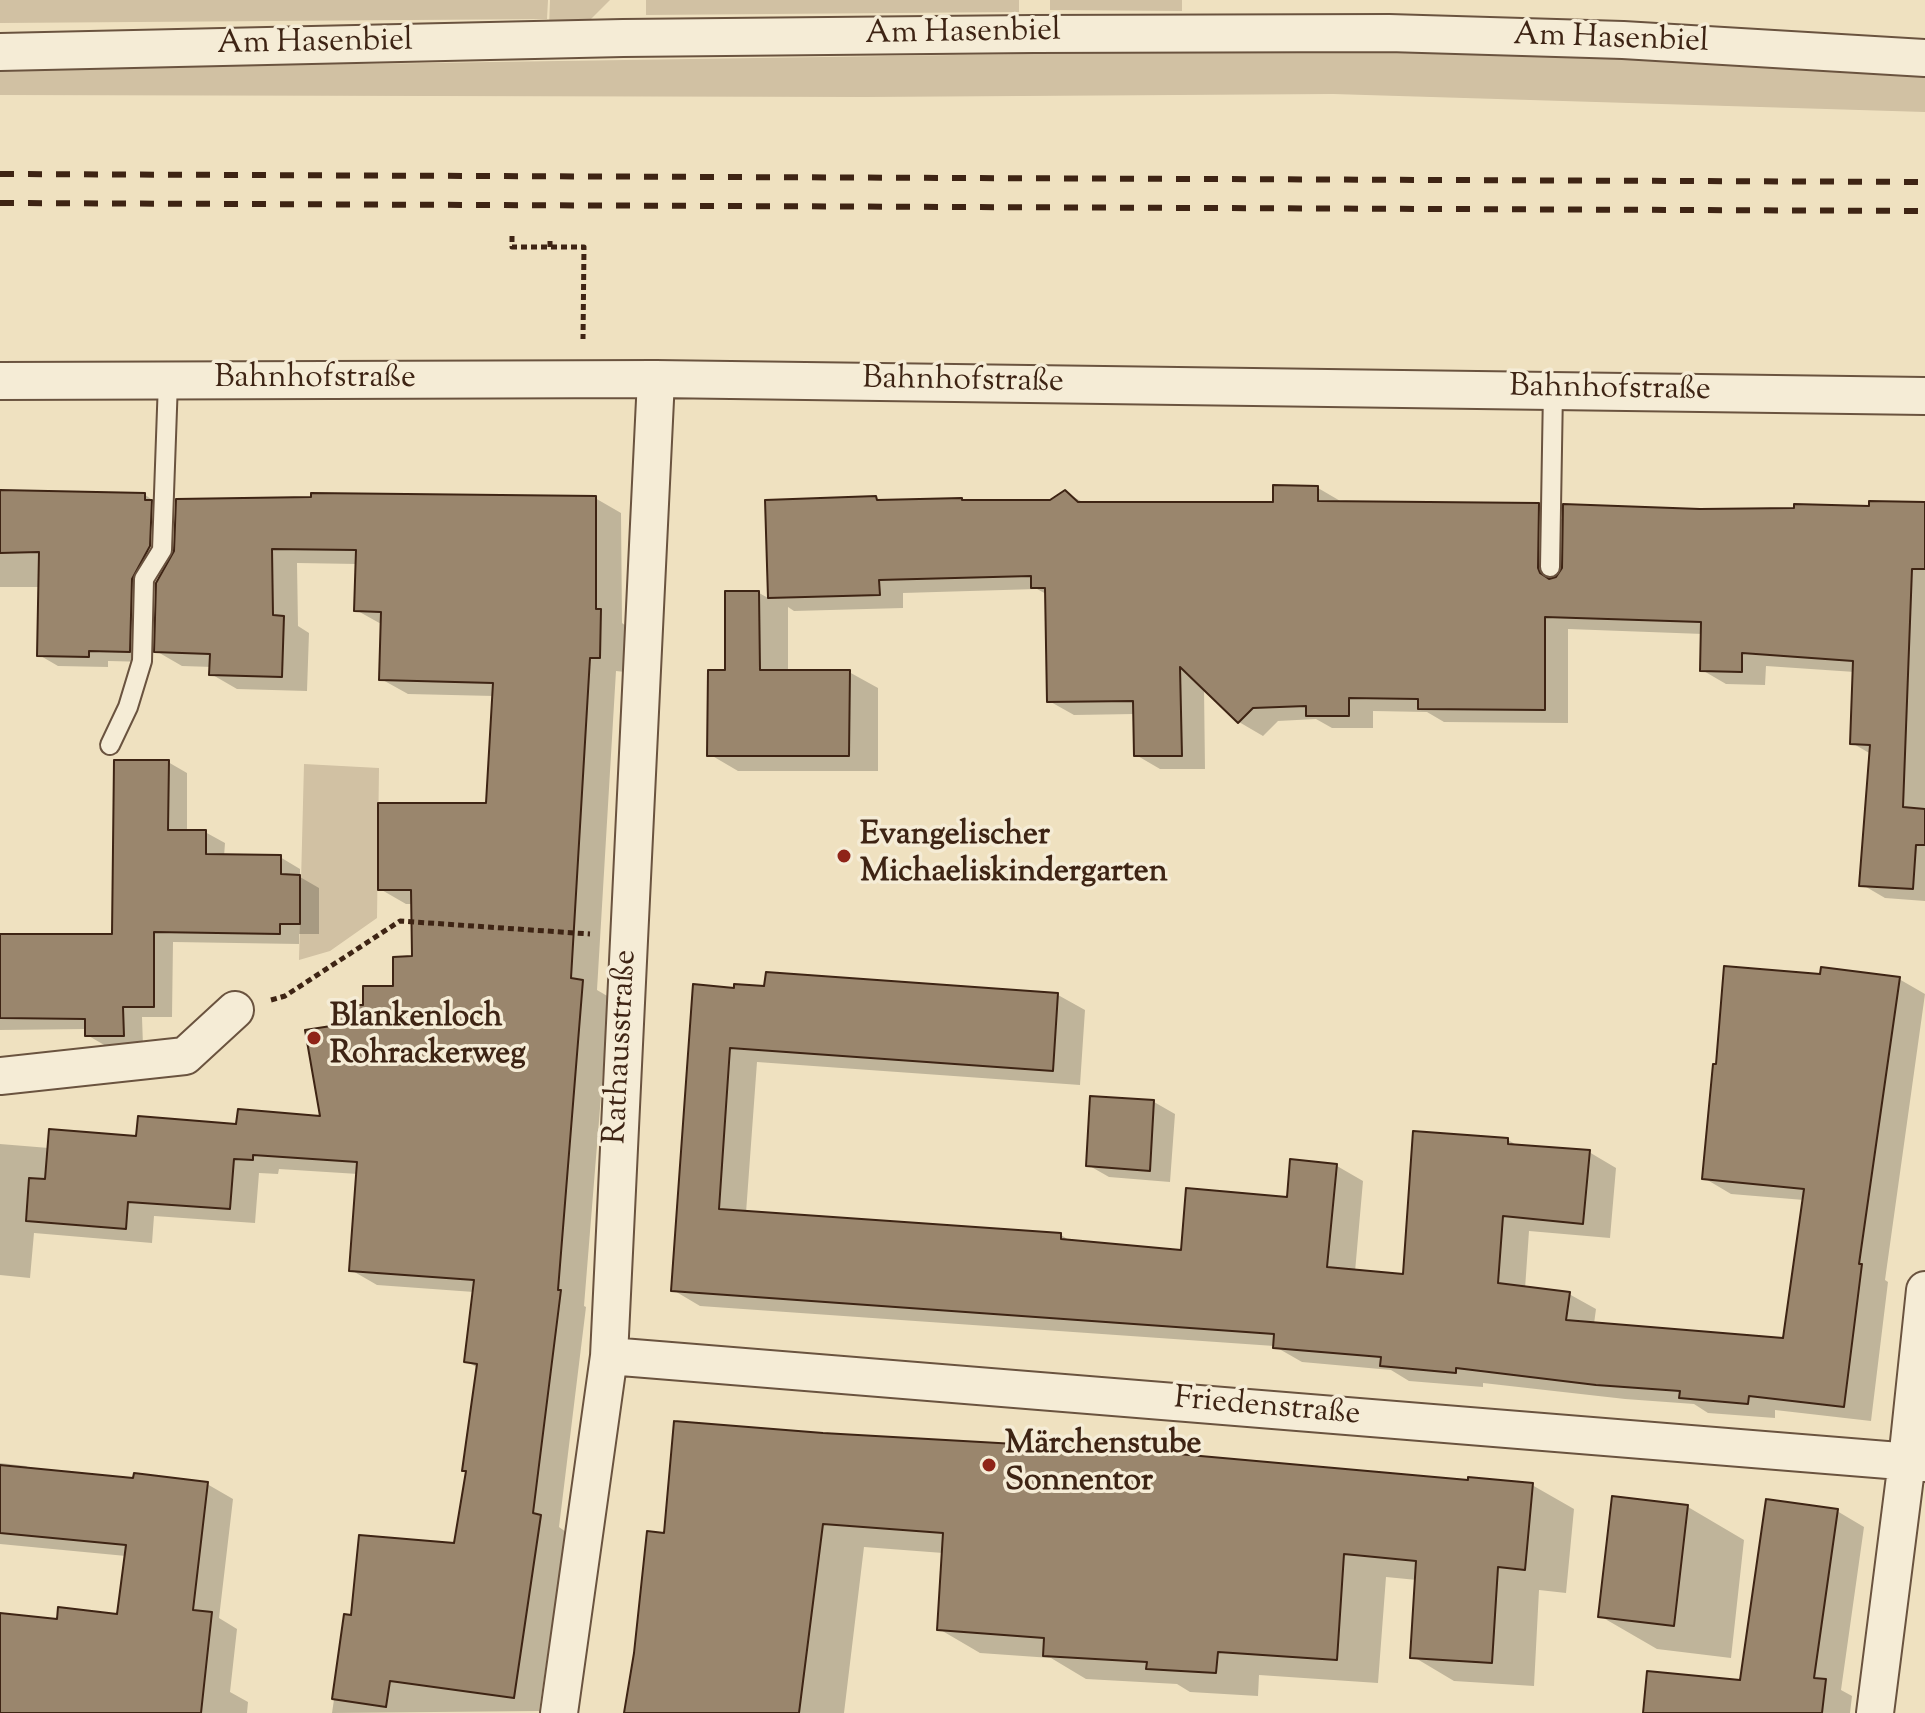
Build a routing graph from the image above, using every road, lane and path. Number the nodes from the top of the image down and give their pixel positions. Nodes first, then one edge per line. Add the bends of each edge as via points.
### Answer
1 (0, 52) edge
2 (1925, 58) edge
3 (512, 236) dead end
4 (550, 237) dead end
5 (550, 247) junction
6 (656, 379) junction
7 (583, 380) junction
8 (0, 381) edge
9 (168, 381) junction
10 (1553, 390) junction
11 (1925, 396) edge
12 (1550, 567) dead end
13 (110, 745) dead end
14 (628, 937) junction
15 (235, 1010) joint
16 (0, 1076) edge
17 (1925, 1290) edge
18 (609, 1356) junction
19 (1916, 1462) edge
20 (559, 1713) edge
21 (1875, 1713) edge

1 - 2 street, Am Hasenbiel via 623,38 1389,33
3 - 5 path via 512,247
4 - 5 path
5 - 7 path via 584,247
6 - 7 street, Bahnhofstraße
6 - 10 street, Bahnhofstraße
6 - 14 street, Rathausstraße
7 - 9 street, Bahnhofstraße
8 - 9 street, Bahnhofstraße
9 - 13 lane via 162,550 144,579 142,661
10 - 11 street, Bahnhofstraße
10 - 12 lane
14 - 15 path via 400,921 285,996
14 - 18 street, Rathausstraße
15 - 16 street via 185,1056
17 - 19 street
18 - 19 street, Friedenstraße
18 - 20 street, Rathausstraße
19 - 21 street

